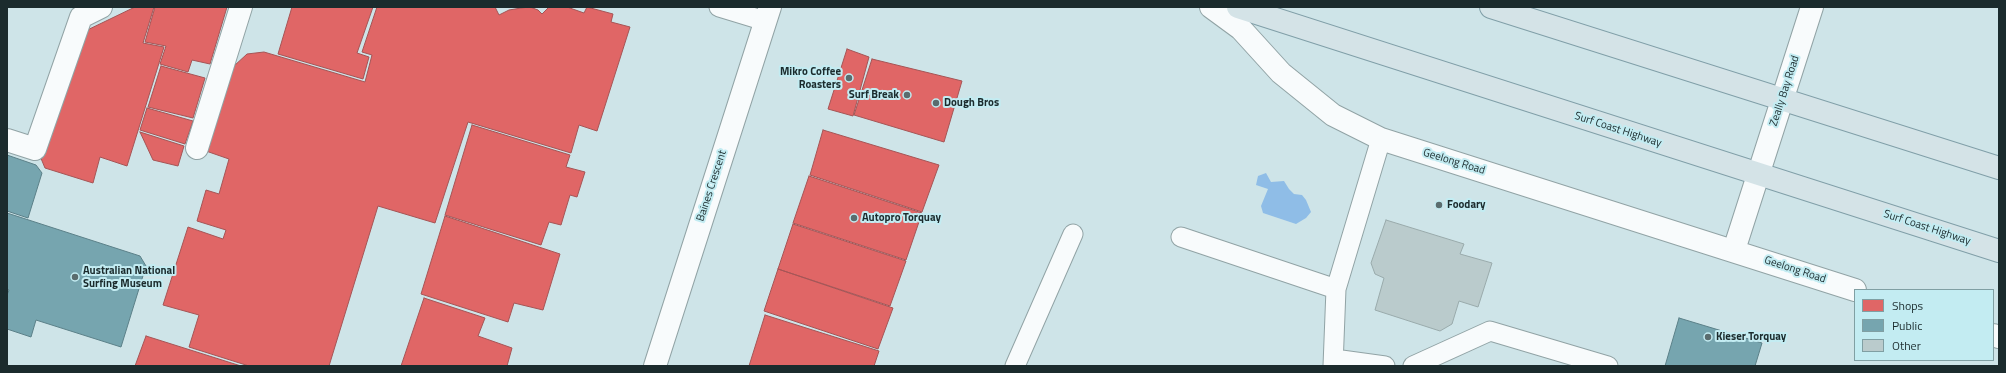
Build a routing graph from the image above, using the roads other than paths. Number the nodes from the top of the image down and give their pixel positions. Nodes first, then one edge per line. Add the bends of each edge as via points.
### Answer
1 (101, 7) edge
2 (241, 7) edge
3 (719, 7) edge
4 (1211, 7) edge
5 (1238, 7) edge
6 (1491, 7) edge
7 (1812, 7) edge
8 (768, 14) edge
9 (1783, 99) junction
10 (1381, 139) junction
11 (7, 140) edge
12 (197, 148) dead end
13 (1999, 168) edge
14 (1758, 175) junction
15 (1073, 234) dead end
16 (1182, 237) dead end
17 (1734, 250) junction
18 (1999, 251) edge
19 (1336, 289) junction
20 (1854, 290) edge
21 (1334, 362) edge
22 (655, 366) edge
23 (1015, 366) edge
24 (1385, 366) edge
25 (1413, 366) edge
26 (1608, 366) edge

1 - 11 street via 81,17 35,149
2 - 12 street
3 - 8 lane
4 - 10 street, Geelong Road via 1241,29 1281,73 1333,115
5 - 14 main road, Surf Coast Highway
6 - 9 main road
7 - 9 street, Zeally Bay Road
8 - 22 street, Baines Crescent
9 - 13 main road
9 - 14 street, Zeally Bay Road
10 - 17 street, Geelong Road
10 - 19 lane
14 - 17 street
14 - 18 main road, Surf Coast Highway
15 - 23 lane
16 - 19 lane
17 - 20 street, Geelong Road
19 - 21 lane
21 - 24 lane
25 - 26 lane via 1490,331

